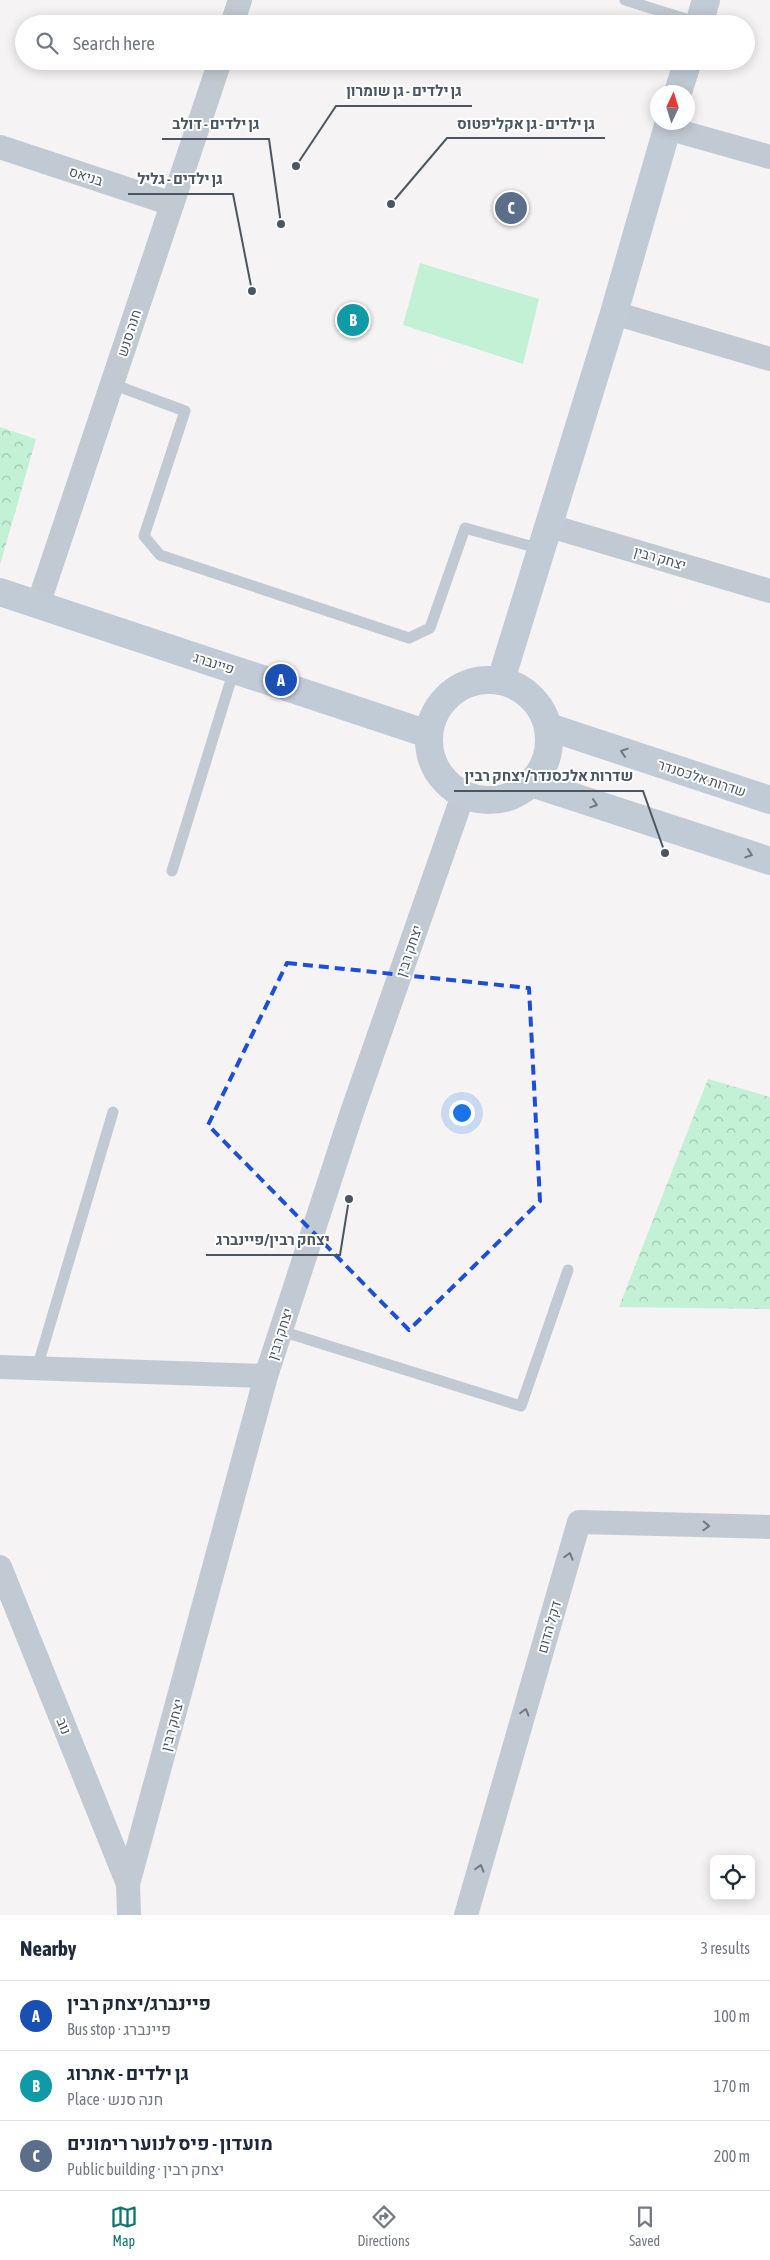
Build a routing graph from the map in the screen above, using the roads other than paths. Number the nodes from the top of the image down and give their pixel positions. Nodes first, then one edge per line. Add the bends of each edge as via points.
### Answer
1 (240, 0) edge
2 (625, 0) edge
3 (235, 15) edge
4 (702, 15) edge
5 (217, 70) edge
6 (685, 70) edge
7 (680, 85) edge
8 (667, 130) edge
9 (684, 130) edge
10 (0, 147) edge
11 (770, 157) edge
12 (172, 204) junction
13 (614, 313) junction
14 (770, 359) edge
15 (112, 384) junction
16 (546, 537) junction
17 (770, 591) edge
18 (0, 592) edge
19 (38, 605) junction
20 (234, 670) junction
21 (501, 680) junction
22 (548, 727) junction
23 (428, 734) junction
24 (531, 783) junction
25 (464, 794) junction
26 (770, 800) edge
27 (770, 861) edge
28 (172, 872) dead end
29 (113, 1112) dead end
30 (568, 1270) dead end
31 (281, 1331) junction
32 (0, 1367) edge
33 (37, 1368) junction
34 (266, 1376) junction
35 (770, 1527) edge
36 (0, 1567) edge
37 (128, 1884) junction
38 (129, 1915) edge
39 (466, 1915) edge

1 - 3 street
2 - 4 lane
5 - 12 street, חנה סנש
6 - 7 street
8 - 13 street
9 - 11 street
10 - 12 street, בניאס
12 - 15 street, חנה סנש
13 - 14 street
13 - 16 street
15 - 16 lane via 186,411 144,536 160,555 409,638 430,628 465,528
15 - 19 street, חנה סנש
16 - 17 street, יצחק רבין
16 - 21 street
18 - 19 street, פיינברג
19 - 20 street, פיינברג
20 - 23 street, פיינברג
20 - 28 lane
21 - 22 street via 518,686 532,697
21 - 23 street via 481,680 456,689 434,714
22 - 24 street via 549,747 544,767
26 -> 22 street, שדרות אלכסנדר
23 - 25 street via 436,770 448,784
24 - 25 street via 516,794 499,800 481,800
24 -> 27 street
25 - 31 street, יצחק רבין via 352,1112
29 - 33 lane
30 - 31 lane via 522,1406
31 - 34 street, יצחק רבין
32 - 33 street
33 - 34 street
34 - 37 street, יצחק רבין
39 -> 35 street, דקל הדום via 579,1522
36 - 37 street, נוב
37 - 38 street

